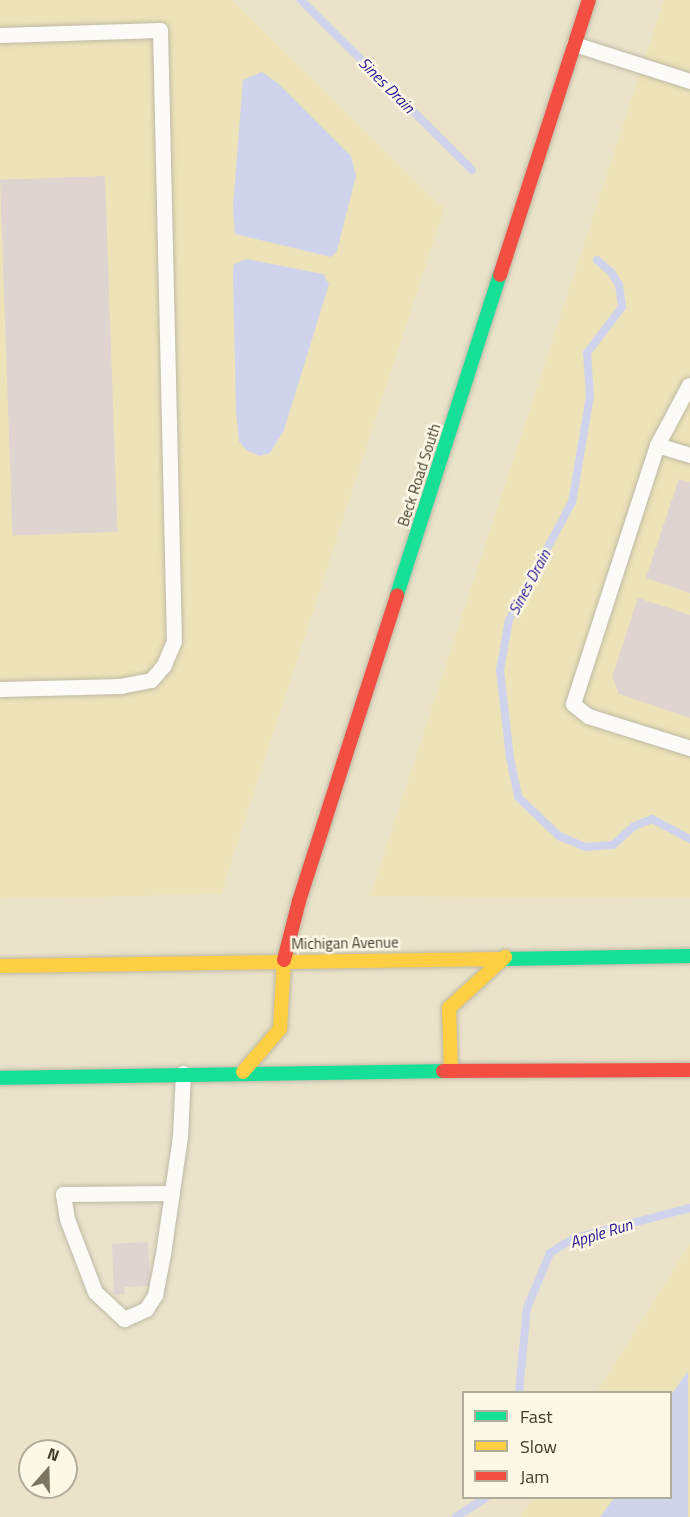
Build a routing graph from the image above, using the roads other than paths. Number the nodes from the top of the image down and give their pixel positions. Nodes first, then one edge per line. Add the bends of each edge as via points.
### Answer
1 (589, 0) edge
2 (0, 35) edge
3 (574, 44) junction
4 (690, 81) edge
5 (689, 385) edge
6 (657, 445) junction
7 (690, 455) edge
8 (0, 689) edge
9 (690, 748) edge
10 (690, 956) edge
11 (505, 957) junction
12 (284, 960) junction
13 (0, 966) edge
14 (690, 1070) edge
15 (451, 1071) junction
16 (243, 1072) junction
17 (183, 1073) junction
18 (0, 1078) edge
19 (172, 1193) junction

1 - 3 main road, Beck Road South
2 - 8 lane via 160,30 174,641 164,665 151,680 122,686
3 - 4 lane
3 - 12 main road, Beck Road South via 299,901
5 - 6 lane
6 - 7 lane
6 - 9 lane via 573,704 588,716
10 - 11 main road, Michigan Avenue
11 - 12 main road, Michigan Avenue
11 - 15 main road via 449,1008
12 - 13 main road, Michigan Avenue
12 - 16 main road, Beck Road South via 280,1029
14 - 15 main road
15 - 16 main road
16 - 17 main road
17 - 18 main road
17 - 19 lane
19 - 19 lane via 155,1295 146,1309 124,1319 95,1292 67,1219 63,1194

